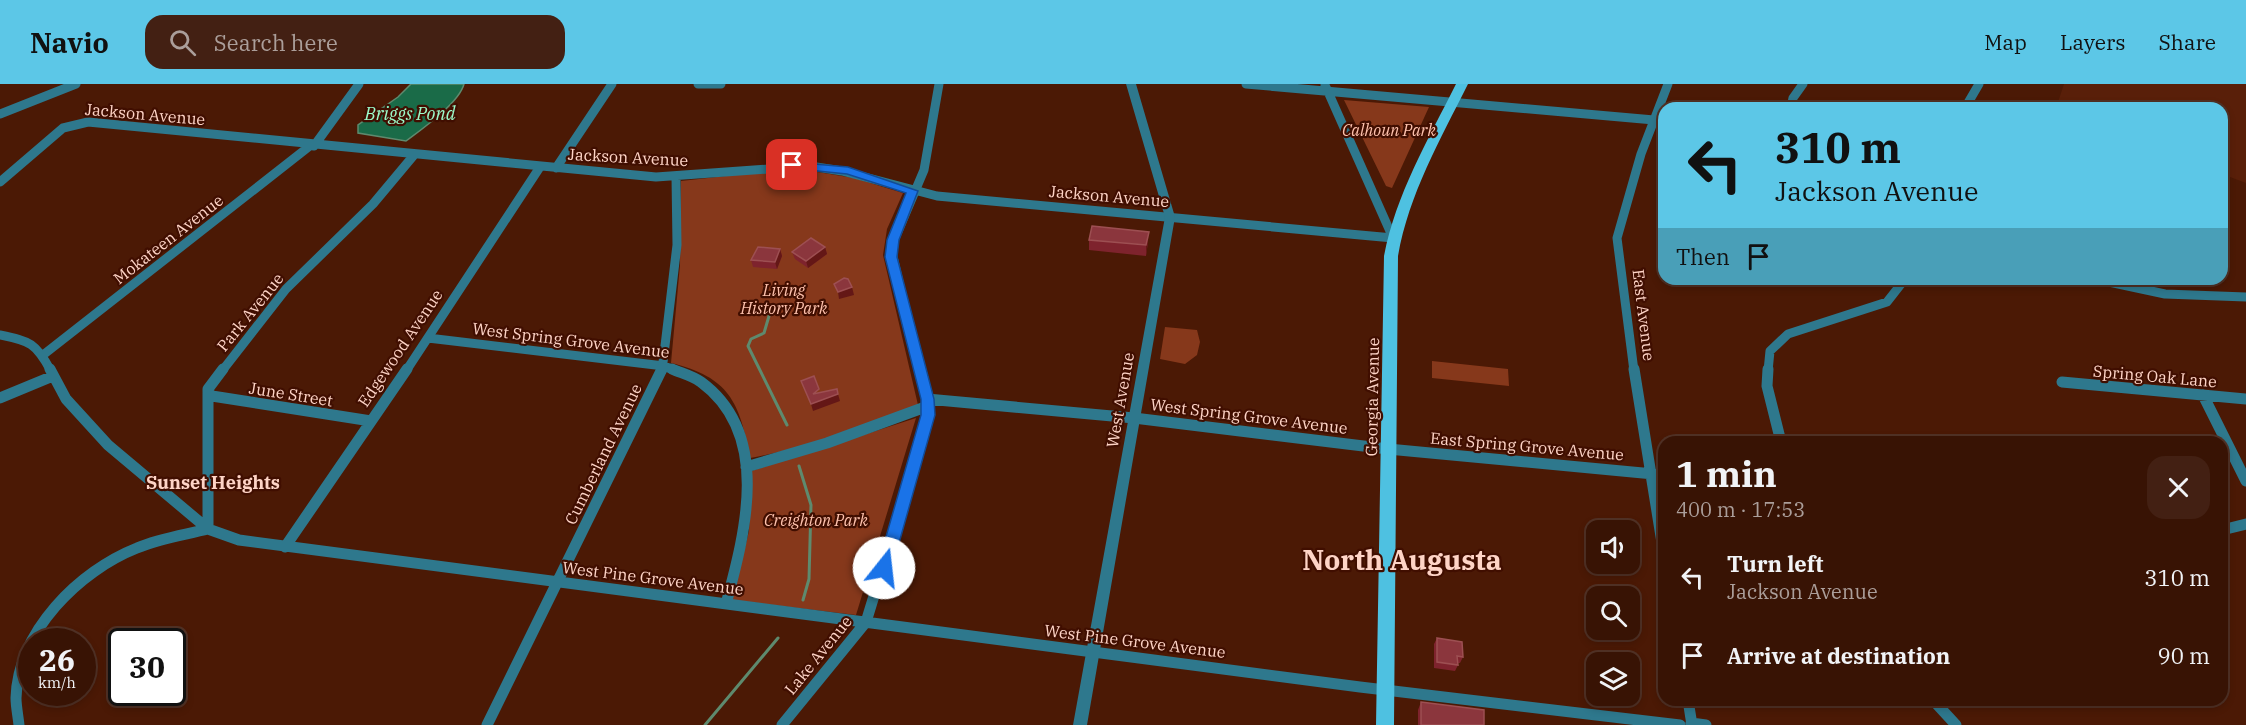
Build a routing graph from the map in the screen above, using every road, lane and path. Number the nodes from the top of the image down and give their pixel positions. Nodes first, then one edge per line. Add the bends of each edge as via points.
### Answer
1 (76, 84) edge
2 (359, 84) edge
3 (612, 84) edge
4 (698, 84) edge
5 (721, 84) edge
6 (939, 84) edge
7 (1131, 84) edge
8 (1246, 84) edge
9 (1462, 84) edge
10 (1668, 84) edge
11 (1979, 84) edge
12 (1326, 87) edge
13 (1800, 87) edge
14 (1454, 101) junction
15 (1661, 102) edge
16 (1794, 102) edge
17 (1968, 102) edge
18 (1658, 110) edge
19 (0, 114) edge
20 (1654, 120) junction
21 (313, 146) junction
22 (414, 155) junction
23 (540, 167) junction
24 (556, 168) junction
25 (676, 177) junction
26 (0, 182) edge
27 (912, 191) junction
28 (1170, 217) junction
29 (1393, 238) junction
30 (1900, 285) edge
31 (2123, 285) edge
32 (2246, 297) edge
33 (0, 335) edge
34 (428, 338) junction
35 (43, 355) junction
36 (664, 366) junction
37 (53, 376) junction
38 (2062, 382) dead end
39 (208, 392) junction
40 (2203, 395) junction
41 (0, 398) edge
42 (2246, 399) edge
43 (928, 402) junction
44 (1134, 418) junction
45 (370, 421) junction
46 (1780, 436) edge
47 (2224, 436) edge
48 (2228, 445) edge
49 (1388, 449) junction
50 (746, 467) junction
51 (1649, 474) junction
52 (1658, 475) edge
53 (2246, 481) edge
54 (1658, 523) edge
55 (2245, 524) edge
56 (2228, 528) edge
57 (208, 529) junction
58 (285, 547) junction
59 (557, 582) junction
60 (726, 604) junction
61 (866, 622) junction
62 (1093, 652) junction
63 (1386, 690) junction
64 (1688, 706) edge
65 (1939, 706) edge
66 (1688, 724) edge
67 (19, 725) edge
68 (487, 725) edge
69 (782, 725) edge
70 (1080, 725) edge
71 (1385, 725) edge
72 (1706, 725) edge
73 (1956, 725) edge

1 - 19 street
2 - 21 street, Mokateen Avenue
3 - 24 street
4 - 5 street
6 - 27 street, Lake Avenue via 924,170 919,185
7 - 28 street, West Avenue
8 - 12 street
9 - 14 main road, Georgia Avenue
10 - 15 street, East Avenue
11 - 17 street
12 - 14 street
12 - 29 street
13 - 16 street
14 - 20 street
14 - 29 main road, Georgia Avenue via 1407,199
18 - 20 street, East Avenue
20 - 51 street, East Avenue via 1617,238
21 - 22 street, Jackson Avenue
21 - 26 street, Jackson Avenue via 73,123
21 - 35 street, Mokateen Avenue
22 - 23 street, Jackson Avenue
22 - 39 street, Park Avenue via 373,204 286,289
23 - 24 street, Jackson Avenue
23 - 34 street, Edgewood Avenue
24 - 25 street, Jackson Avenue
25 - 27 street, Jackson Avenue via 807,166 848,171
25 - 36 street, Cumberland Avenue via 677,245
27 - 28 street, Jackson Avenue
27 - 43 street, Lake Avenue via 893,240 891,257
28 - 29 street, Jackson Avenue
28 - 44 street, West Avenue
29 - 49 main road, Georgia Avenue
30 - 46 street via 1887,302 1788,334 1770,351 1767,386
31 - 32 street via 2165,294
33 - 35 street via 26,340
34 - 36 street, West Spring Grove Avenue
34 - 45 street, Edgewood Avenue
35 - 37 street, West Pine Grove Avenue
36 - 50 street, West Spring Grove Avenue via 699,379 726,402 740,431
36 - 59 street, Cumberland Avenue
37 - 41 street
37 - 57 street, West Pine Grove Avenue via 76,412 108,445
38 - 40 street, Spring Oak Lane
39 - 45 street, June Street via 212,396
39 - 57 street
40 - 42 street, Spring Oak Lane
40 - 47 street
43 - 44 street, West Spring Grove Avenue
43 - 50 street, West Spring Grove Avenue via 843,437
43 - 61 street, Lake Avenue via 927,423
44 - 49 street, West Spring Grove Avenue
44 - 62 street, West Avenue
45 - 58 street, Edgewood Avenue
48 - 53 street
49 - 51 street, East Spring Grove Avenue
49 - 63 main road, Georgia Avenue
50 - 60 street via 744,526
51 - 52 street, East Spring Grove Avenue
51 - 54 street, East Avenue
55 - 56 street
57 - 58 street, West Pine Grove Avenue via 239,540
57 - 67 street via 131,550 96,568 64,595 32,635 17,668 12,694
58 - 59 street, West Pine Grove Avenue
59 - 60 street, West Pine Grove Avenue
59 - 68 street, Cumberland Avenue
60 - 61 street, West Pine Grove Avenue
61 - 62 street, West Pine Grove Avenue
61 - 69 street, Lake Avenue
62 - 63 street, West Pine Grove Avenue
62 - 70 street, West Avenue
63 - 66 street, West Pine Grove Avenue
63 - 71 main road, Georgia Avenue
64 - 66 street
65 - 73 street
66 - 72 street, West Pine Grove Avenue

